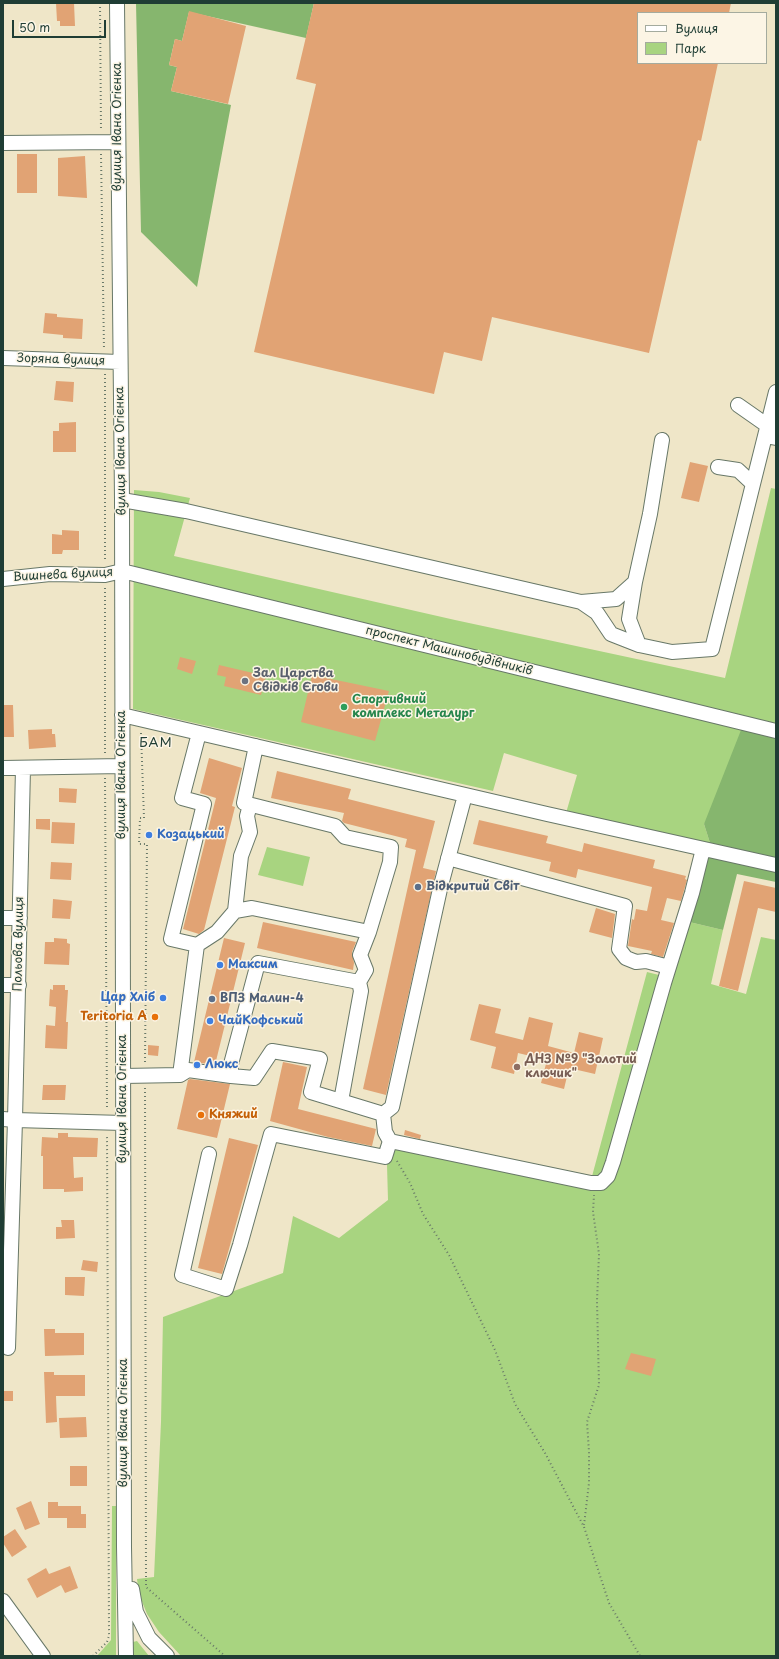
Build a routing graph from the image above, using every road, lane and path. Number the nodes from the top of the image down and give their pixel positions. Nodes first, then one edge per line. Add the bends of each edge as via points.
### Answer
1 (100, 3) edge
2 (117, 3) edge
3 (101, 142) junction
4 (118, 142) junction
5 (3, 143) edge
6 (3, 358) edge
7 (105, 361) junction
8 (120, 362) junction
9 (776, 392) edge
10 (738, 405) dead end
11 (768, 426) junction
12 (776, 438) edge
13 (662, 440) dead end
14 (718, 468) dead end
15 (753, 484) junction
16 (122, 500) junction
17 (122, 571) junction
18 (105, 575) junction
19 (3, 579) edge
20 (635, 582) junction
21 (581, 602) junction
22 (639, 645) junction
23 (122, 715) junction
24 (141, 720) junction
25 (776, 731) edge
26 (199, 733) junction
27 (256, 746) junction
28 (105, 766) junction
29 (122, 766) junction
30 (3, 768) edge
31 (23, 768) junction
32 (465, 795) junction
33 (250, 805) junction
34 (703, 849) junction
35 (448, 858) junction
36 (776, 865) edge
37 (235, 911) junction
38 (3, 918) edge
39 (20, 918) junction
40 (369, 932) junction
41 (197, 945) junction
42 (669, 967) junction
43 (359, 982) junction
44 (3, 985) edge
45 (19, 985) junction
46 (180, 1075) junction
47 (123, 1076) junction
48 (144, 1076) junction
49 (231, 1076) junction
50 (341, 1101) junction
51 (383, 1114) junction
52 (9, 1120) edge
53 (107, 1123) junction
54 (123, 1123) junction
55 (390, 1141) junction
56 (210, 1154) dead end
57 (601, 1183) junction
58 (8, 1348) dead end
59 (584, 1527) junction
60 (124, 1547) junction
61 (3, 1601) edge
62 (43, 1654) edge
63 (93, 1656) edge
64 (126, 1656) edge
65 (166, 1656) edge
66 (225, 1656) edge
67 (640, 1656) edge

1 - 3 path
2 - 4 street, вулиця Івана Огієнка
3 - 4 street
3 - 5 street
3 - 7 path
4 - 8 street, вулиця Івана Огієнка
6 - 7 street, Зоряна вулиця
7 - 8 street, Зоряна вулиця
7 - 18 path
8 - 16 street, вулиця Івана Огієнка
9 - 11 street
10 - 11 street
11 - 12 street via 771,437
11 - 15 street
13 - 20 street via 650,514
14 - 15 street via 738,470
15 - 22 street via 712,649 672,652
16 - 17 street, вулиця Івана Огієнка
16 - 21 street via 186,511
17 - 18 street, Вишнева вулиця
17 - 23 street, вулиця Івана Огієнка
17 - 25 street, проспект Машинобудівників
18 - 19 street, Вишнева вулиця via 50,574
18 - 28 path
20 - 21 street via 616,599
20 - 22 street via 629,619
21 - 22 street via 597,613 611,634
23 - 24 street
23 - 29 street, вулиця Івана Огієнка
24 - 26 street
24 - 48 path via 144,818 140,818 139,844 147,844
26 - 27 street
26 - 41 street via 182,798 204,804 171,939
27 - 32 street
27 - 33 street via 244,803
28 - 29 street
28 - 31 street
28 - 53 path
29 - 47 street, вулиця Івана Огієнка
30 - 31 street
31 - 39 street, Польова вулиця
32 - 34 street
32 - 35 street
33 - 37 street via 247,816 250,832 241,856
33 - 40 street via 335,826 345,837 391,847 390,862
34 - 36 street
34 - 42 street
35 - 42 street via 626,906 619,949 626,958 636,962 646,961
35 - 51 street via 392,1107
37 - 40 street via 252,908
37 - 41 street via 217,932
38 - 39 street
39 - 45 street, Польова вулиця
40 - 43 street via 360,955 366,970
41 - 46 street
42 - 57 street via 613,1162 608,1176
43 - 49 street via 258,962 230,1064
43 - 50 street via 361,991
44 - 45 street
45 - 52 street, Польова вулиця
46 - 48 street
46 - 49 street via 188,1070
47 - 48 street
47 - 54 street, вулиця Івана Огієнка
48 - 66 path via 146,1588
49 - 50 street via 254,1078 272,1051 320,1059 312,1092
50 - 51 street
51 - 55 street via 385,1132
52 - 53 street
52 - 58 street, Польова вулиця
53 - 54 street
53 - 63 path via 109,1636 107,1642
54 - 60 street, вулиця Івана Огієнка
55 - 56 street via 385,1157 271,1134 226,1289 182,1275
55 - 57 street
55 - 59 path via 391,1150 410,1183 423,1214 449,1255 495,1350 515,1404 545,1453
57 - 59 path via 595,1189 593,1212 599,1254 599,1385 587,1422 590,1452
59 - 67 path via 609,1603
60 - 64 street
60 - 65 street via 136,1612 149,1638
61 - 62 street

